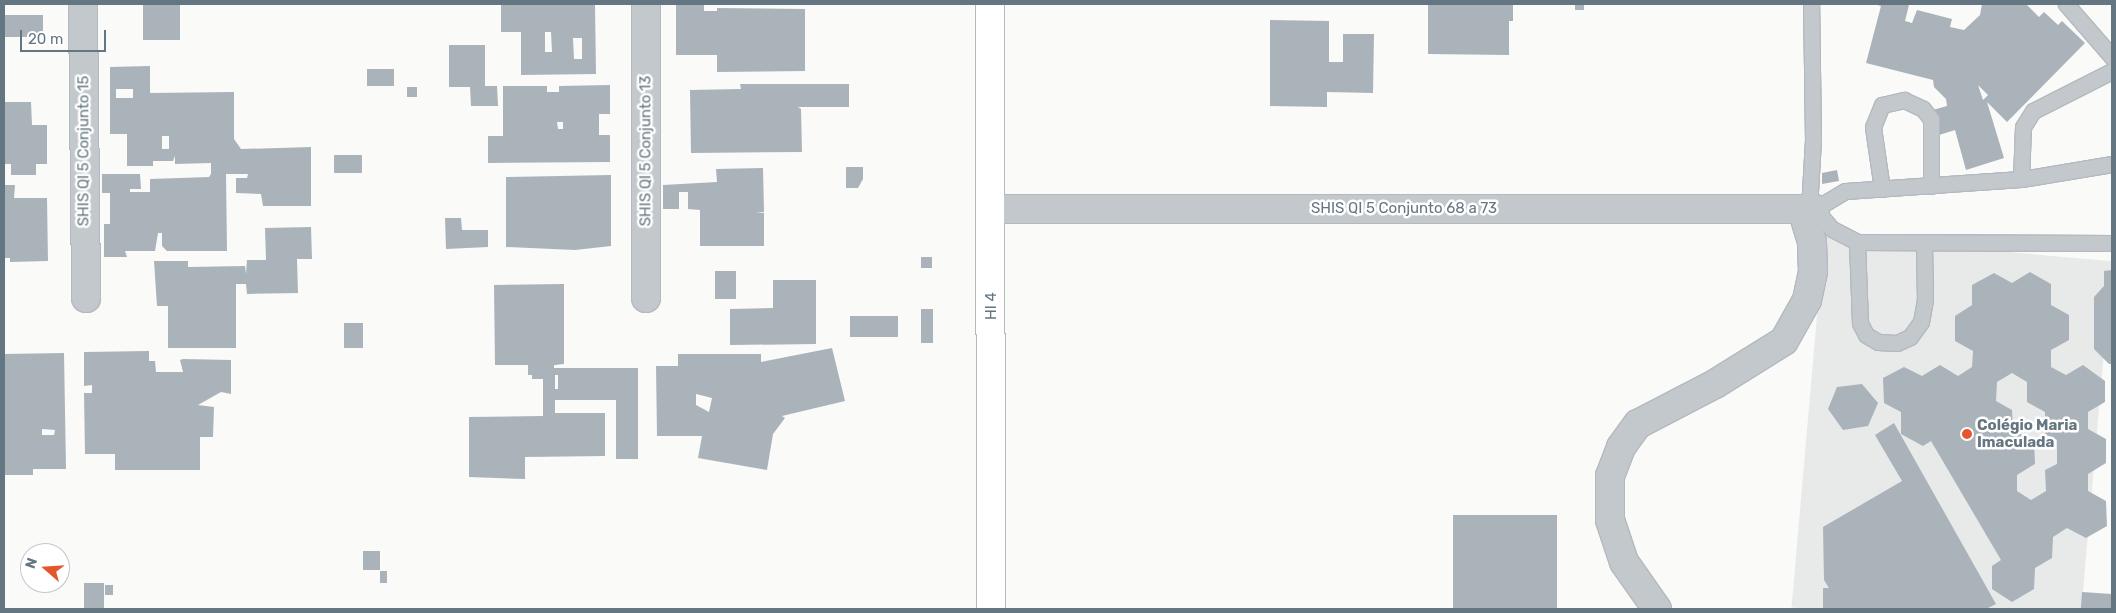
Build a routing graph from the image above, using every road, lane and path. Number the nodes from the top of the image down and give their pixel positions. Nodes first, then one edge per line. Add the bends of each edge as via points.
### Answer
1 (83, 4) edge
2 (646, 4) edge
3 (990, 4) edge
4 (1811, 4) edge
5 (2066, 4) edge
6 (2112, 58) edge
7 (2112, 70) edge
8 (2112, 164) edge
9 (2021, 179) junction
10 (1931, 186) junction
11 (1882, 189) junction
12 (992, 209) junction
13 (1809, 209) junction
14 (1857, 242) junction
15 (1924, 243) junction
16 (2112, 243) edge
17 (86, 298) dead end
18 (646, 298) dead end
19 (991, 609) edge
20 (1657, 609) edge

1 - 17 street, SHIS QI 5 Conjunto 15
2 - 18 street, SHIS QI 5 Conjunto 13
3 - 12 street, HI 4
4 - 13 lane via 1813,140
5 - 6 lane
7 - 9 lane via 2033,111 2023,127
8 - 9 lane
9 - 10 lane
10 - 11 lane
10 - 11 lane via 1931,119 1923,109 1904,100 1882,104 1872,127
11 - 13 lane via 1846,191
12 - 13 street, SHIS QI 5 Conjunto 68 a 73
12 - 19 street, HI 4
13 - 14 lane via 1832,229
13 - 20 street via 1813,272 1807,300 1784,341 1715,384 1638,424 1621,447 1610,476 1610,520 1624,562
14 - 15 lane
14 - 15 lane via 1860,322 1866,335 1878,342 1898,343 1910,337 1921,322 1925,300
15 - 16 lane

